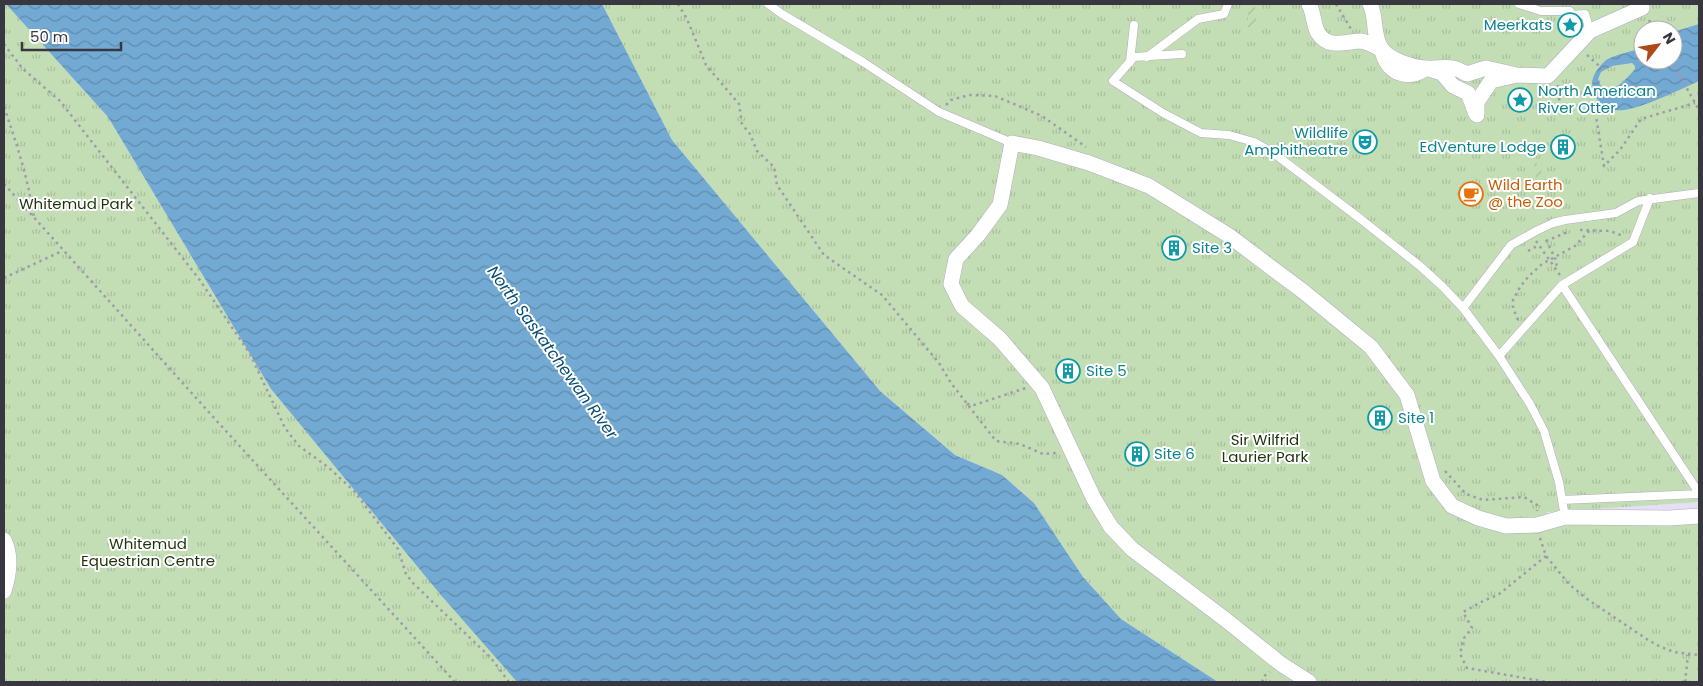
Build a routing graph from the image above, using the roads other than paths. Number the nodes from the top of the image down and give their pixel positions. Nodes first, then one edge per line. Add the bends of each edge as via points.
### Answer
1 (768, 4) edge
2 (1228, 4) edge
3 (1309, 4) edge
4 (1370, 4) edge
5 (1519, 4) edge
6 (1640, 4) edge
7 (1134, 26) dead end
8 (1590, 32) junction
9 (1382, 50) junction
10 (1182, 54) dead end
11 (1147, 56) junction
12 (1130, 62) junction
13 (1426, 68) junction
14 (1517, 75) junction
15 (1012, 143) junction
16 (1699, 193) edge
17 (1650, 198) junction
18 (1562, 285) junction
19 (1463, 308) junction
20 (1499, 356) junction
21 (1699, 493) edge
22 (1562, 500) junction
23 (1699, 516) edge
24 (1565, 517) junction
25 (4, 540) edge
26 (4, 591) edge
27 (1309, 682) edge

1 - 15 lane via 938,112
2 - 11 lane via 1224,14 1198,19
3 - 9 street via 1322,38 1333,44 1358,41
4 - 9 street via 1374,31
5 - 8 lane via 1541,11 1585,14
6 - 8 street via 1642,8
7 - 12 lane
8 - 14 street via 1548,76
9 - 13 street via 1404,62
10 - 11 lane
11 - 12 lane
12 - 19 lane via 1113,81 1200,133 1254,142 1272,152 1420,266
13 - 14 street via 1454,68 1467,74 1486,68
13 - 14 street via 1442,73 1453,86 1468,93 1477,115 1477,102 1491,82
15 - 24 street via 1089,163 1149,186 1228,235 1371,347 1407,395 1433,481 1452,506 1506,526 1537,526
15 - 27 street via 1000,205 956,259 951,284 962,306 1000,339 1042,388 1094,500 1111,527 1132,549
16 - 17 lane
17 - 18 lane via 1633,242
17 - 19 lane via 1616,213 1553,223 1521,239 1508,248
18 - 20 lane
18 - 21 lane
19 - 20 lane
20 - 22 lane via 1544,431
21 - 22 lane
22 - 24 lane
23 - 24 street
25 - 26 street via 9,561

